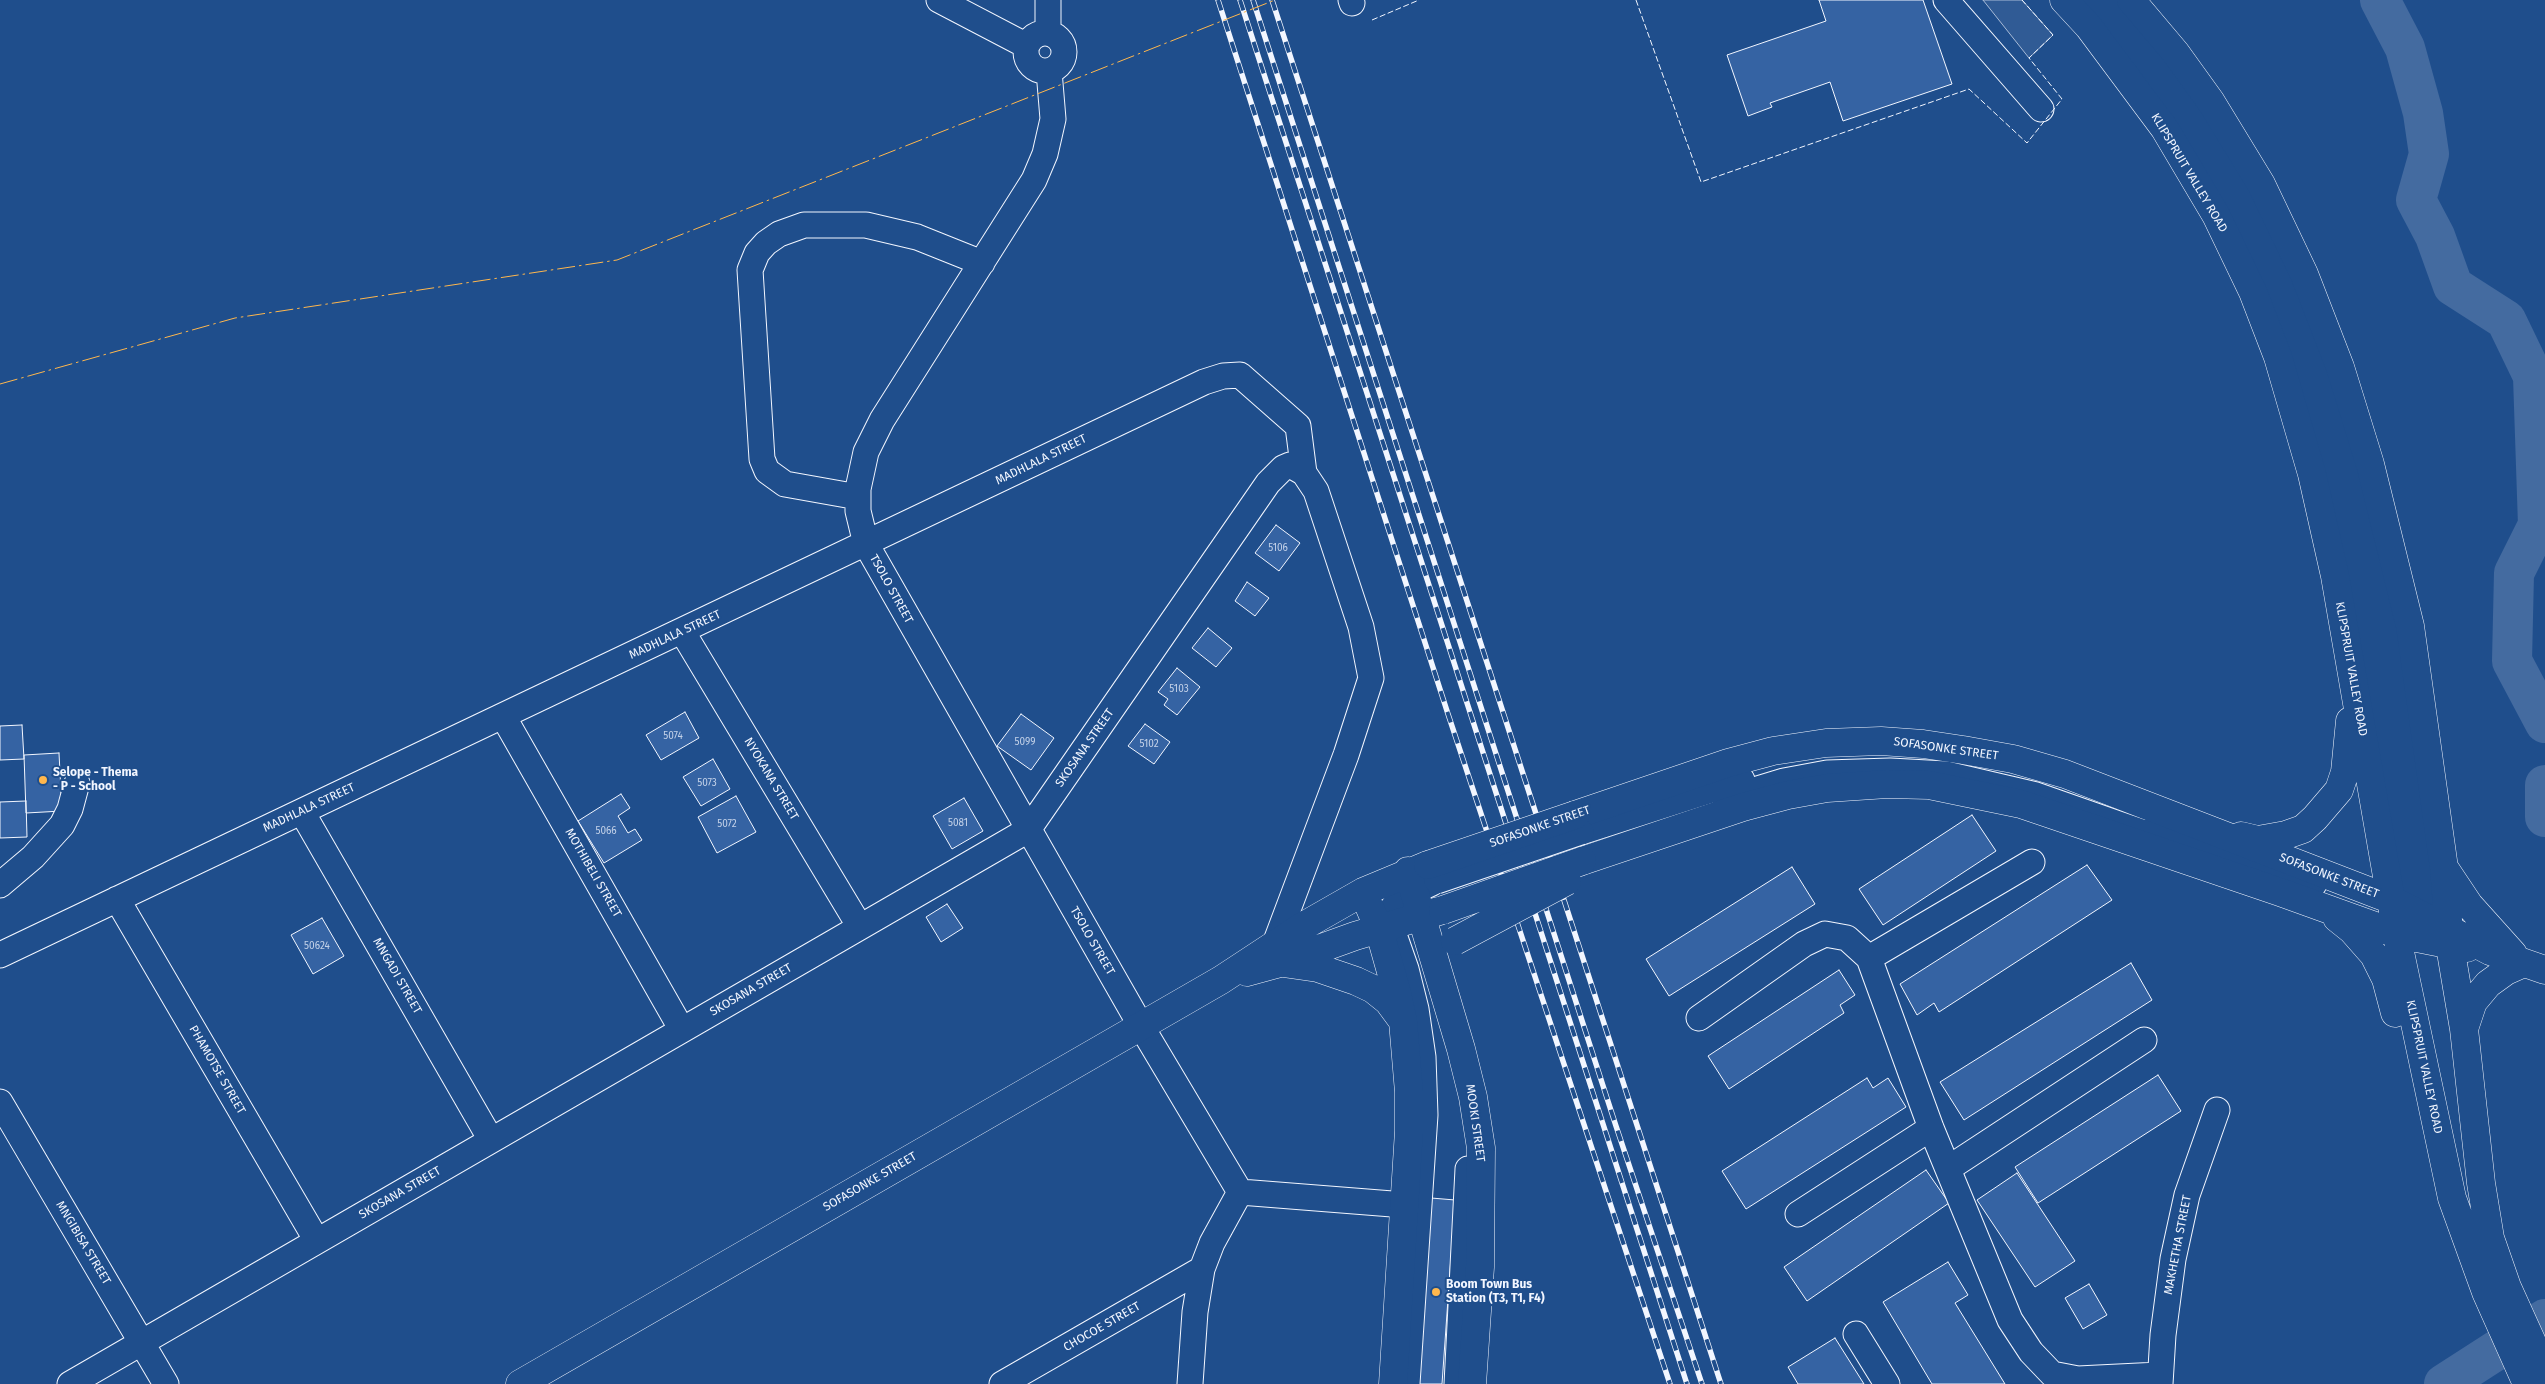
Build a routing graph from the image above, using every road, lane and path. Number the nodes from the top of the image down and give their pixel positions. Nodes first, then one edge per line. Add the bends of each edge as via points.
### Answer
1 (939, 0) edge
2 (1048, 0) edge
3 (1946, 0) edge
4 (2064, 0) edge
5 (2082, 0) edge
6 (2108, 0) edge
7 (2131, 0) edge
8 (1048, 33) junction
9 (1026, 46) junction
10 (1049, 72) junction
11 (2041, 109) dead end
12 (982, 263) junction
13 (1304, 473) junction
14 (858, 497) junction
15 (866, 544) junction
16 (682, 631) junction
17 (2346, 646) junction
18 (503, 716) junction
19 (77, 783) dead end
20 (302, 812) junction
21 (1028, 830) junction
22 (2208, 830) junction
23 (1579, 847) junction
24 (2032, 862) dead end
25 (2444, 868) junction
26 (0, 885) edge
27 (1363, 892) junction
28 (117, 899) junction
29 (1417, 901) junction
30 (2328, 911) junction
31 (2416, 923) junction
32 (860, 927) junction
33 (1278, 953) junction
34 (1428, 954) junction
35 (0, 955) edge
36 (1869, 958) junction
37 (2534, 967) edge
38 (1698, 1018) dead end
39 (1403, 1021) junction
40 (1141, 1026) junction
41 (2464, 1029) junction
42 (682, 1030) junction
43 (2144, 1040) dead end
44 (0, 1102) edge
45 (2217, 1110) dead end
46 (1931, 1128) junction
47 (491, 1140) junction
48 (1949, 1168) junction
49 (1240, 1192) junction
50 (2452, 1198) junction
51 (1405, 1204) junction
52 (1798, 1214) dead end
53 (317, 1241) junction
54 (1202, 1270) junction
55 (2496, 1290) junction
56 (1856, 1334) dead end
57 (142, 1342) junction
58 (2545, 1371) edge
59 (2159, 1380) edge
60 (2077, 1382) edge
61 (70, 1384) edge
62 (166, 1384) edge
63 (520, 1384) edge
64 (1002, 1384) edge
65 (1190, 1384) edge
66 (1393, 1384) edge
67 (1407, 1384) edge
68 (1457, 1384) edge
69 (1472, 1384) edge
70 (1887, 1384) edge
71 (2527, 1384) edge

1 - 9 street
2 - 8 street
3 - 11 street
4 - 17 main road, KLIPSPRUIT VALLEY ROAD via 2089,27 2165,129 2216,215 2253,292 2278,357 2312,474 2335,576
5 - 31 street, KLIPSPRUIT VALLEY ROAD via 2103,22 2174,116 2236,220 2270,291 2298,363 2330,473 2355,583 2416,900
6 - 31 street, KLIPSPRUIT VALLEY ROAD via 2184,95 2238,181 2318,362 2348,463 2386,624 2428,875
7 - 25 main road, KLIPSPRUIT VALLEY ROAD via 2175,52 2211,102 2261,184 2304,274 2340,367 2370,464 2410,626
8 - 9 street via 1032,37
8 - 10 street via 1060,39 1064,52 1060,64
9 - 10 street via 1026,57 1032,67
10 - 12 street, TSOLO STREET via 1053,119 1046,154 1034,180
12 - 14 street, TSOLO STREET via 882,420 866,452
12 - 14 street via 917,237 866,225 804,225 779,234 757,253 750,270 762,459 768,471 785,484
13 - 15 street, MADHLALA STREET via 1298,426 1240,375 1223,376 1204,382
13 - 21 street, SKOSANA STREET via 1290,465 1268,483
13 - 33 street via 1316,491 1361,627 1371,678
14 - 15 street, TSOLO STREET
15 - 16 street, MADHLALA STREET
15 - 21 street, TSOLO STREET
16 - 18 street, MADHLALA STREET
16 - 32 street, NYOKANA STREET
17 - 22 main road via 2350,731 2345,772 2339,790 2303,828 2286,835 2258,840
17 - 31 main road, KLIPSPRUIT VALLEY ROAD
18 - 20 street, MADHLALA STREET
18 - 42 street, MOTHIBELI STREET
19 - 26 street via 62,825 33,857
20 - 28 street, MADHLALA STREET
20 - 47 street, MNGADI STREET
21 - 32 street, SKOSANA STREET
21 - 40 street, TSOLO STREET
22 - 23 main road, SOFASONKE STREET via 2065,774 2013,759 1923,744 1881,741 1826,743 1773,751 1728,763
22 - 31 main road, SOFASONKE STREET
23 - 29 main road, SOFASONKE STREET, bridge
23 - 29 main road, SOFASONKE STREET, bridge
23 - 30 main road, SOFASONKE STREET via 1640,843 1743,807 1808,791 1887,784 1929,785 2021,804
23 - 31 street via 1784,781 1827,773 1946,774 2036,794 2137,829 2342,909
23 - 34 main road, bridge via 1455,941
24 - 36 street
25 - 31 main road, KLIPSPRUIT VALLEY ROAD
25 - 37 main road via 2487,928
27 - 29 main road, MOOKI STREET
27 - 29 main road, SOFASONKE STREET
27 - 33 main road, SOFASONKE STREET
28 - 35 street, MADHLALA STREET
28 - 53 street, PHAMOTSE STREET
29 - 33 main road, SOFASONKE STREET
29 - 34 main road, MOOKI STREET
29 - 39 main road, MOOKI STREET
29 - 67 street, MOOKI STREET via 1414,1001 1423,1057 1425,1115
30 - 31 main road, SOFASONKE STREET
30 - 50 main road via 2367,947 2386,979 2428,1145
31 - 37 main road
31 - 41 main road, KLIPSPRUIT VALLEY ROAD
31 - 50 main road, KLIPSPRUIT VALLEY ROAD
32 - 42 street, SKOSANA STREET
33 - 39 main road via 1373,989 1388,1001
33 - 40 main road, SOFASONKE STREET via 1221,980
34 - 68 street, MOOKI STREET via 1458,1065 1469,1155
34 - 69 main road, MOOKI STREET via 1473,1097 1481,1148 1480,1267
36 - 38 street via 1847,938 1824,934 1804,944
36 - 46 street
37 - 41 main road via 2506,971 2488,984 2473,1002
39 - 51 main road, MOOKI STREET via 1409,1092
40 - 49 street, TSOLO STREET
40 - 63 main road, SOFASONKE STREET
41 - 55 main road, KLIPSPRUIT VALLEY ROAD
42 - 47 street, SKOSANA STREET
43 - 48 street
44 - 57 street, MNGIBISA STREET
45 - 59 street, MAKHETHA STREET via 2187,1195 2173,1260
46 - 48 street
46 - 52 street
47 - 53 street, SKOSANA STREET
48 - 60 street via 2010,1320 2031,1352 2052,1374
49 - 51 street
49 - 54 street
50 - 55 main road, KLIPSPRUIT VALLEY ROAD
51 - 66 main road, MOOKI STREET
53 - 57 street, SKOSANA STREET
54 - 64 street, CHOCOE STREET
54 - 65 street via 1195,1312
55 - 58 main road, KLIPSPRUIT VALLEY ROAD
55 - 71 main road, KLIPSPRUIT VALLEY ROAD
56 - 70 street
57 - 61 street, SKOSANA STREET
57 - 62 street, MNGIBISA STREET
59 - 60 street

